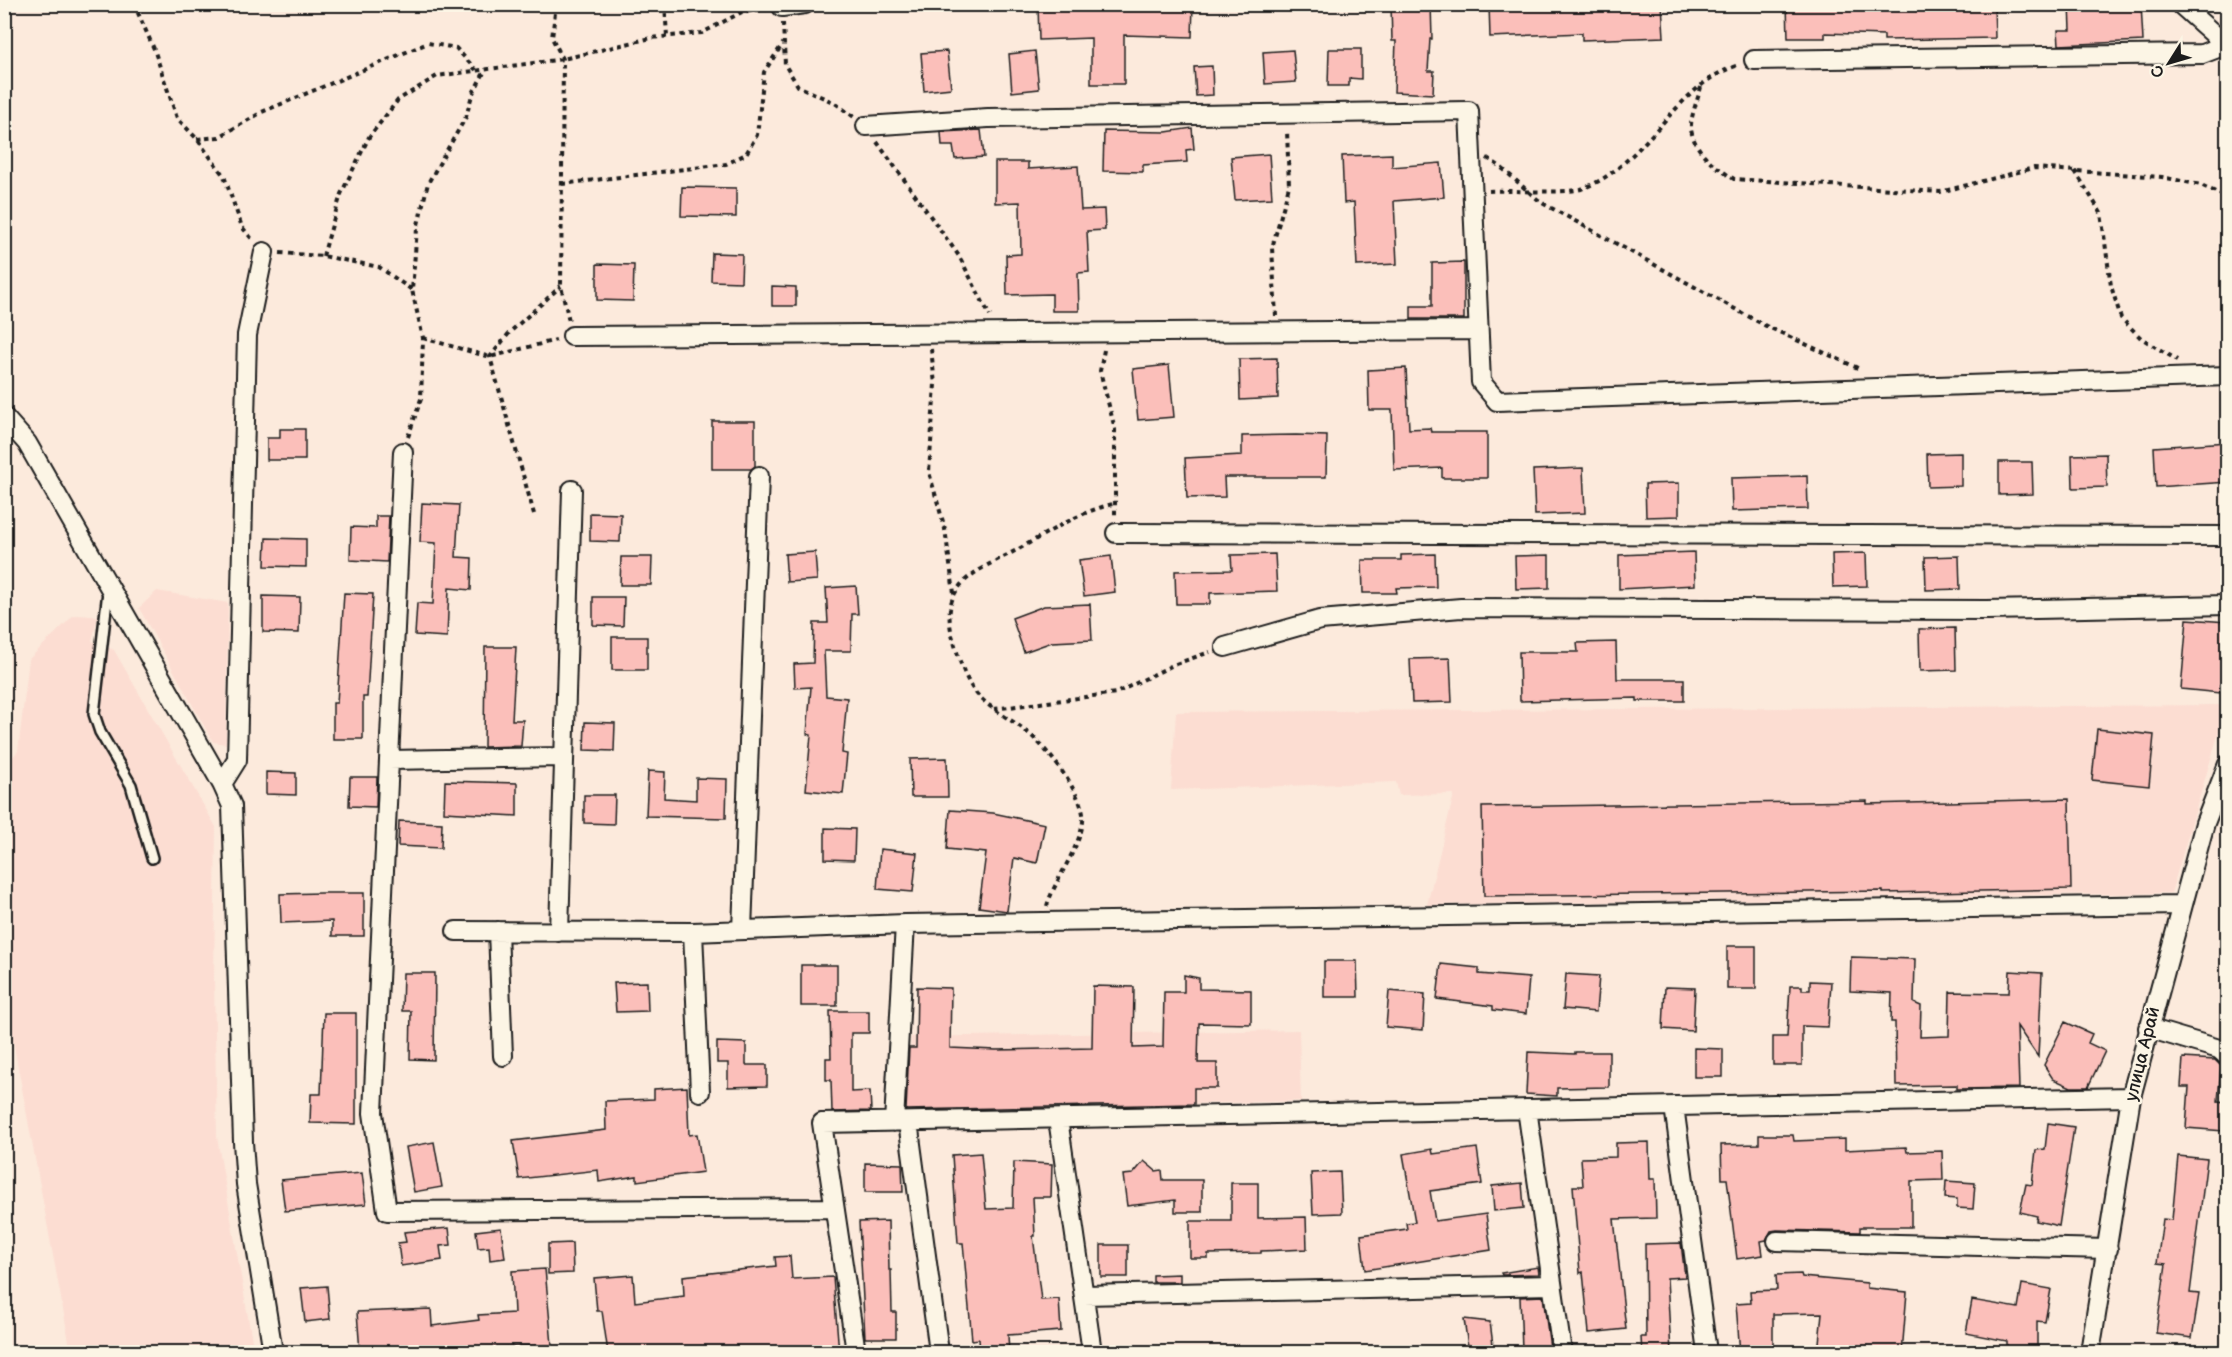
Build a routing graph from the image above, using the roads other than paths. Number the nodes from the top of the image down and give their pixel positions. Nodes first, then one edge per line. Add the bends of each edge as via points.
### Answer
1 (805, 4) edge
2 (2180, 4) edge
3 (782, 7) road end
4 (2227, 44) edge
5 (1754, 60) road end
6 (866, 126) road end
7 (264, 252) road end
8 (1478, 330) junction
9 (572, 336) road end
10 (2228, 376) edge
11 (4, 417) edge
12 (403, 452) road end
13 (759, 476) dead end
14 (572, 490) dead end
15 (1116, 533) road end
16 (2228, 536) edge
17 (109, 586) junction
18 (2228, 605) edge
19 (1225, 646) road end
20 (562, 757) junction
21 (389, 760) junction
22 (2228, 764) edge
23 (222, 784) junction
24 (2224, 785) edge
25 (152, 858) dead end
26 (2181, 905) junction
27 (905, 924) junction
28 (742, 930) junction
29 (456, 931) dead end
30 (498, 931) junction
31 (559, 932) junction
32 (693, 932) junction
33 (2148, 1028) junction
34 (503, 1056) dead end
35 (2228, 1057) edge
36 (700, 1092) dead end
37 (2131, 1096) junction
38 (1674, 1106) junction
39 (1527, 1109) junction
40 (1058, 1119) junction
41 (901, 1122) junction
42 (834, 1208) junction
43 (1777, 1241) dead end
44 (2108, 1249) junction
45 (1552, 1285) junction
46 (1084, 1295) junction
47 (273, 1353) edge
48 (856, 1353) edge
49 (939, 1353) edge
50 (1092, 1353) edge
51 (1562, 1353) edge
52 (1707, 1353) edge
53 (2090, 1353) edge

1 - 3 street
2 - 4 street
4 - 5 street via 2202,54
6 - 8 street via 988,118 1469,111
7 - 23 street via 247,335 237,760
8 - 9 street
8 - 10 street via 1481,382 1497,401
11 - 17 street via 27,443
12 - 21 street
13 - 28 street
14 - 20 street
15 - 16 street
17 - 23 street
17 - 25 lane via 94,714 131,785
18 - 19 street via 1987,610 1461,608 1320,620
20 - 21 street
20 - 31 street
21 - 42 street via 373,1113 387,1211
22 - 24 street, улица Арай
23 - 47 street via 232,806 234,826 246,1184
24 - 26 street, улица Арай via 2205,823
26 - 27 street
26 - 33 street, улица Арай
27 - 28 street
27 - 41 street
28 - 32 street
29 - 30 street
30 - 31 street
30 - 34 street
31 - 32 street
32 - 36 street
33 - 35 street via 2219,1048
33 - 37 street, улица Арай
37 - 38 street
37 - 44 street, улица Арай
38 - 39 street
38 - 52 street
39 - 40 street
39 - 45 street
40 - 41 street
40 - 46 street
41 - 42 street via 822,1123
41 - 49 street
42 - 48 street
43 - 44 street
44 - 53 street, улица Арай
45 - 46 street
45 - 51 street
46 - 50 street

